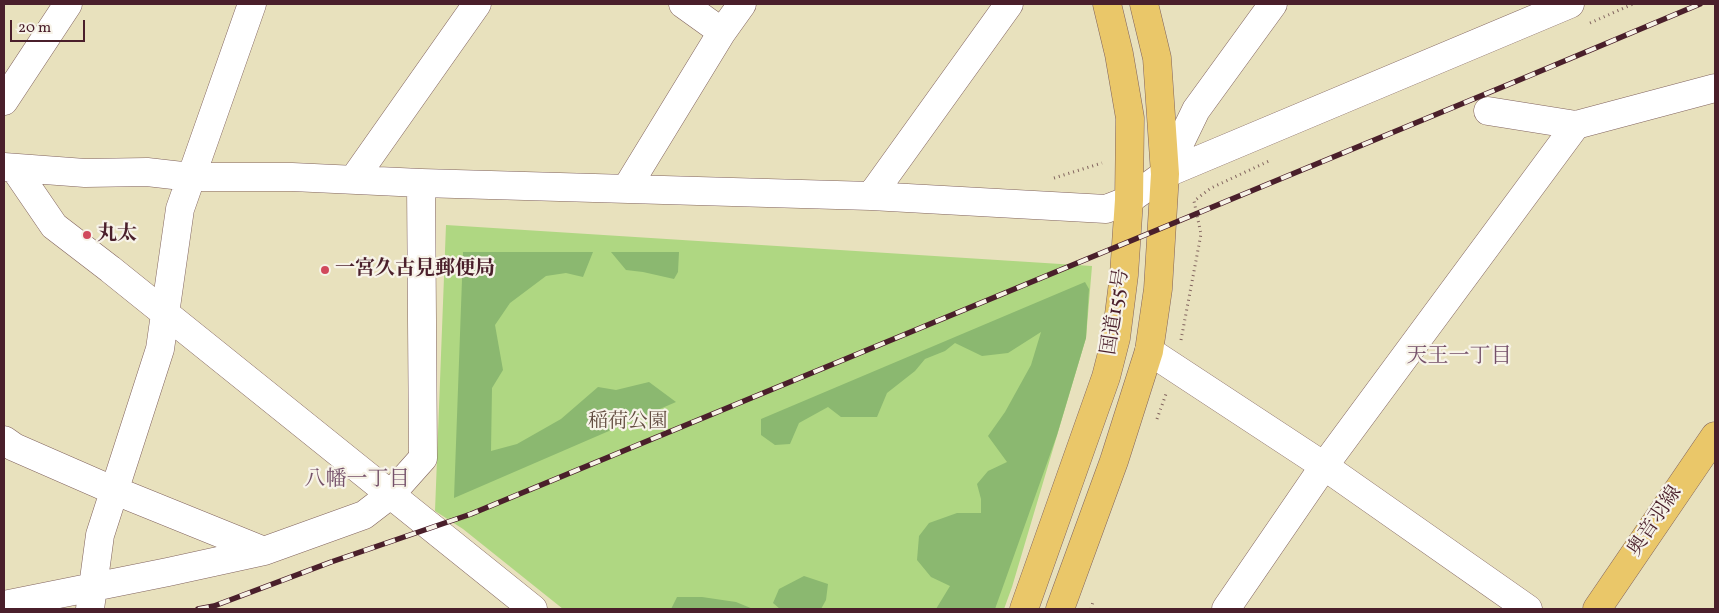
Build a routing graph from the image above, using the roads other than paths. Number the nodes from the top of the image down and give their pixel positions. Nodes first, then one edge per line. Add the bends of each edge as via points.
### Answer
1 (68, 4) edge
2 (234, 4) edge
3 (252, 4) edge
4 (478, 4) edge
5 (683, 4) edge
6 (742, 4) edge
7 (1009, 4) edge
8 (1107, 4) edge
9 (1144, 4) edge
10 (1273, 4) edge
11 (1576, 15) edge
12 (722, 32) junction
13 (1715, 88) edge
14 (4, 101) edge
15 (1488, 111) dead end
16 (1576, 125) junction
17 (9, 168) edge
18 (1166, 174) junction
19 (183, 176) junction
20 (353, 180) junction
21 (421, 183) junction
22 (626, 189) junction
23 (871, 196) junction
24 (1129, 200) junction
25 (157, 307) junction
26 (1150, 351) junction
27 (1715, 436) edge
28 (4, 440) edge
29 (1324, 466) junction
30 (108, 487) junction
31 (390, 495) junction
32 (264, 551) junction
33 (88, 596) edge
34 (4, 605) edge
35 (533, 609) edge
36 (1024, 609) edge
37 (1060, 609) edge
38 (1226, 609) edge
39 (1528, 609) edge
40 (1597, 609) edge

1 - 14 street
2 - 19 street
3 - 19 street
4 - 20 street
5 - 12 street
6 - 12 street
7 - 23 street
8 - 24 main road, 国道155号 via 1130,118
9 - 18 main road, 国道155号 via 1156,58
10 - 18 street via 1196,110
11 - 18 street
12 - 22 street
13 - 16 street
15 - 16 street
16 - 29 street
17 - 19 street
17 - 25 street via 54,226
18 - 24 street
18 - 26 main road, 国道155号
19 - 20 street
19 - 25 street via 180,209
20 - 21 street
21 - 22 street
21 - 31 street via 423,458
22 - 23 street
23 - 24 street via 1106,209
24 - 36 main road, 国道155号 via 1116,338 1106,378
25 - 30 street via 160,349
25 - 31 street
26 - 29 street
26 - 37 main road, 国道155号
27 - 40 main road, 奥音羽線
28 - 30 street
29 - 38 street
29 - 39 street
30 - 32 street
30 - 33 street
31 - 32 street via 364,514
31 - 35 street
32 - 33 street
33 - 34 street

